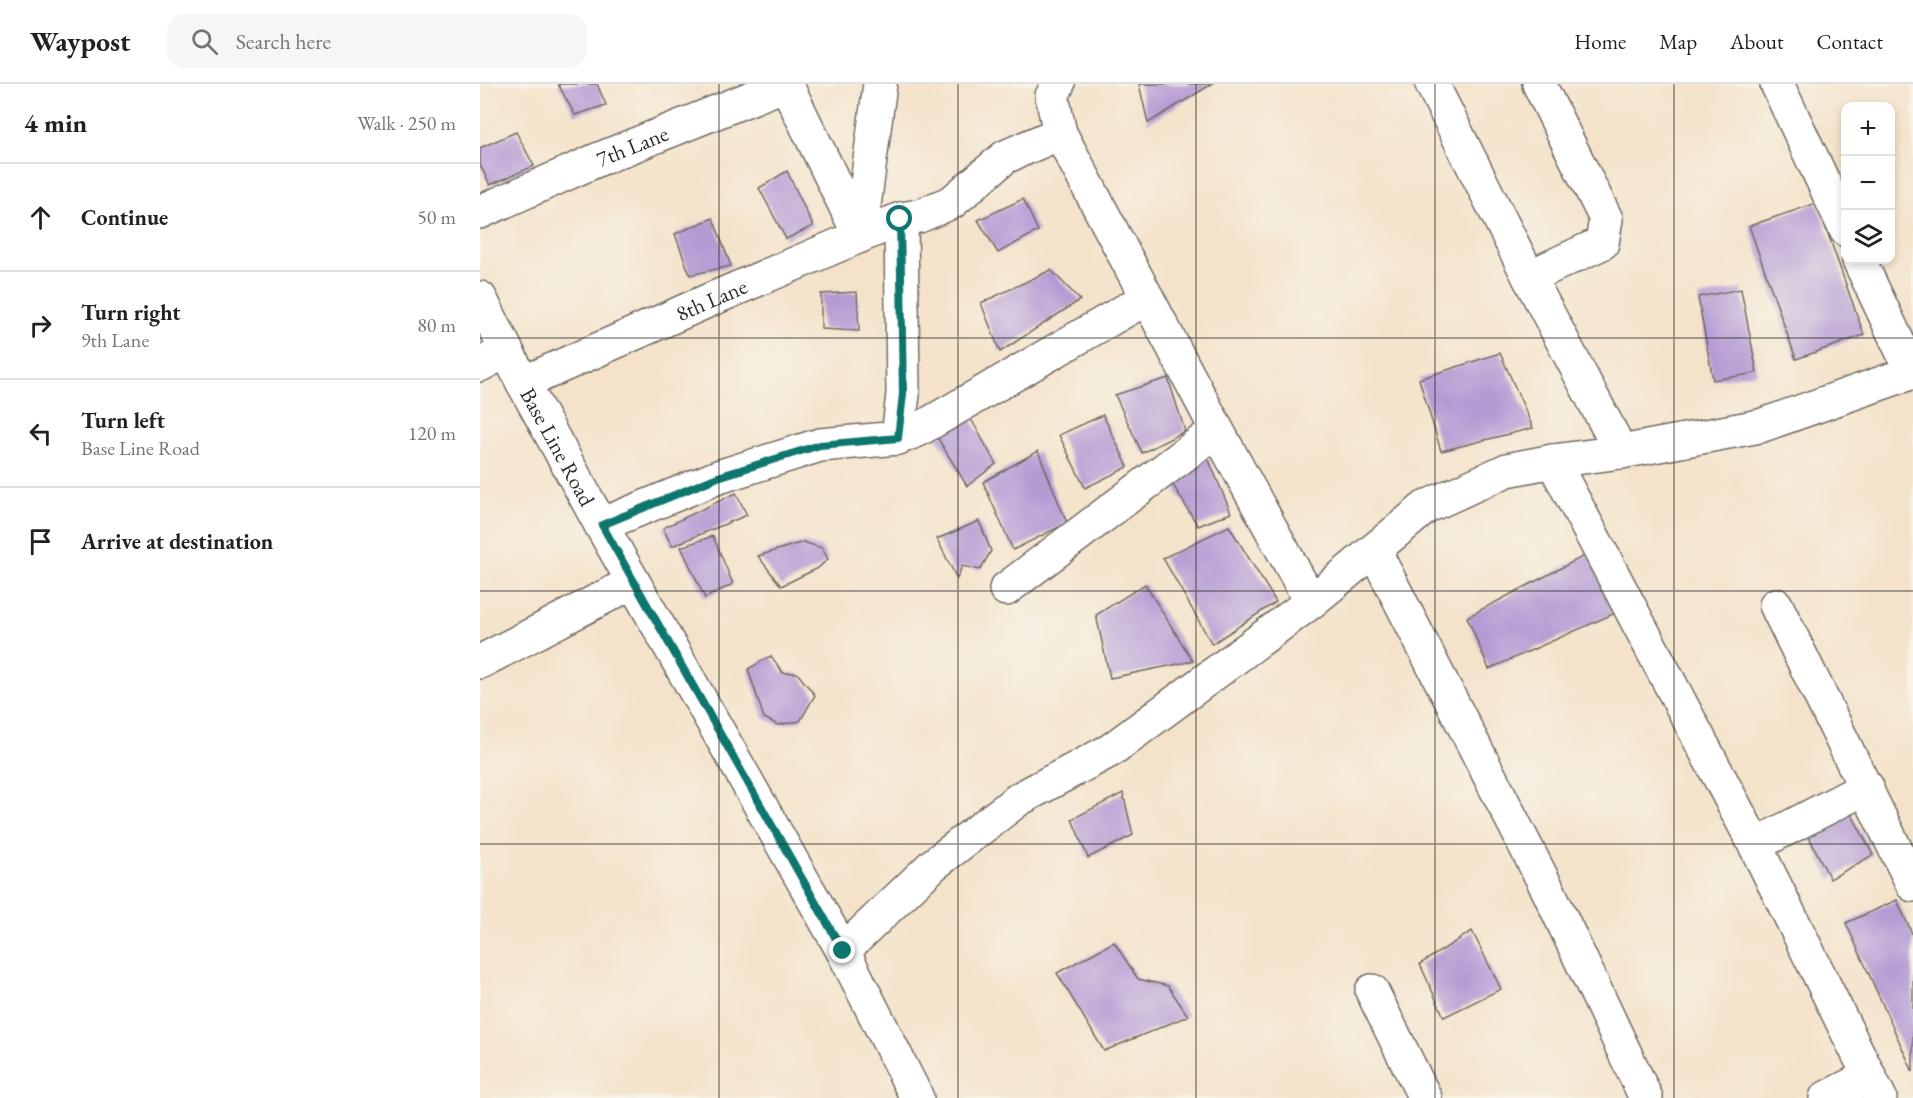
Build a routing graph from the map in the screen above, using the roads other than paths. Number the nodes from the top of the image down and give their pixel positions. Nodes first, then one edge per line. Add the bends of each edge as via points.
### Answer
1 (786, 84) edge
2 (880, 84) edge
3 (1058, 84) edge
4 (1432, 84) edge
5 (1539, 84) edge
6 (1777, 84) edge
7 (1060, 133) junction
8 (480, 212) edge
9 (900, 219) junction
10 (1841, 221) edge
11 (860, 236) junction
12 (1861, 264) edge
13 (1529, 277) junction
14 (480, 298) edge
15 (1147, 298) junction
16 (493, 358) edge
17 (1912, 372) edge
18 (523, 383) junction
19 (1217, 430) junction
20 (898, 438) junction
21 (1621, 452) junction
22 (1552, 461) junction
23 (602, 525) junction
24 (1374, 550) junction
25 (633, 582) junction
26 (1006, 589) dead end
27 (1311, 602) junction
28 (1776, 605) dead end
29 (480, 662) edge
30 (1867, 787) junction
31 (1755, 845) junction
32 (1913, 885) edge
33 (843, 951) junction
34 (1372, 991) dead end
35 (1875, 1087) edge
36 (917, 1098) edge
37 (1425, 1098) edge
38 (1646, 1098) edge
39 (1826, 1098) edge

1 - 8 street, 7th Lane
1 - 11 street
2 - 11 street
3 - 7 street via 1052,96
4 - 13 street
5 - 13 street via 1606,219 1602,243
6 - 10 street
7 - 9 street, 8th Lane via 1005,157 952,202 919,216
7 - 15 street
9 - 11 street, 8th Lane
9 - 20 street via 903,394
11 - 18 street, 8th Lane
12 - 17 street
13 - 21 street
14 - 16 street, Base Line Road
15 - 19 street
15 - 20 street
16 - 18 street, Base Line Road
17 - 21 street via 1760,426
18 - 23 street, Base Line Road
19 - 26 street
19 - 27 street
20 - 23 street via 820,445 718,477
21 - 22 street
22 - 24 street via 1507,470 1426,507
22 - 31 street
23 - 25 street, Base Line Road
24 - 27 street
24 - 38 street via 1548,890
25 - 29 street
25 - 33 street, Base Line Road
27 - 33 street via 1112,750 1019,799 933,865
28 - 30 street
30 - 31 street
30 - 32 street
31 - 35 street
33 - 36 street, Base Line Road
34 - 37 street
35 - 39 street

